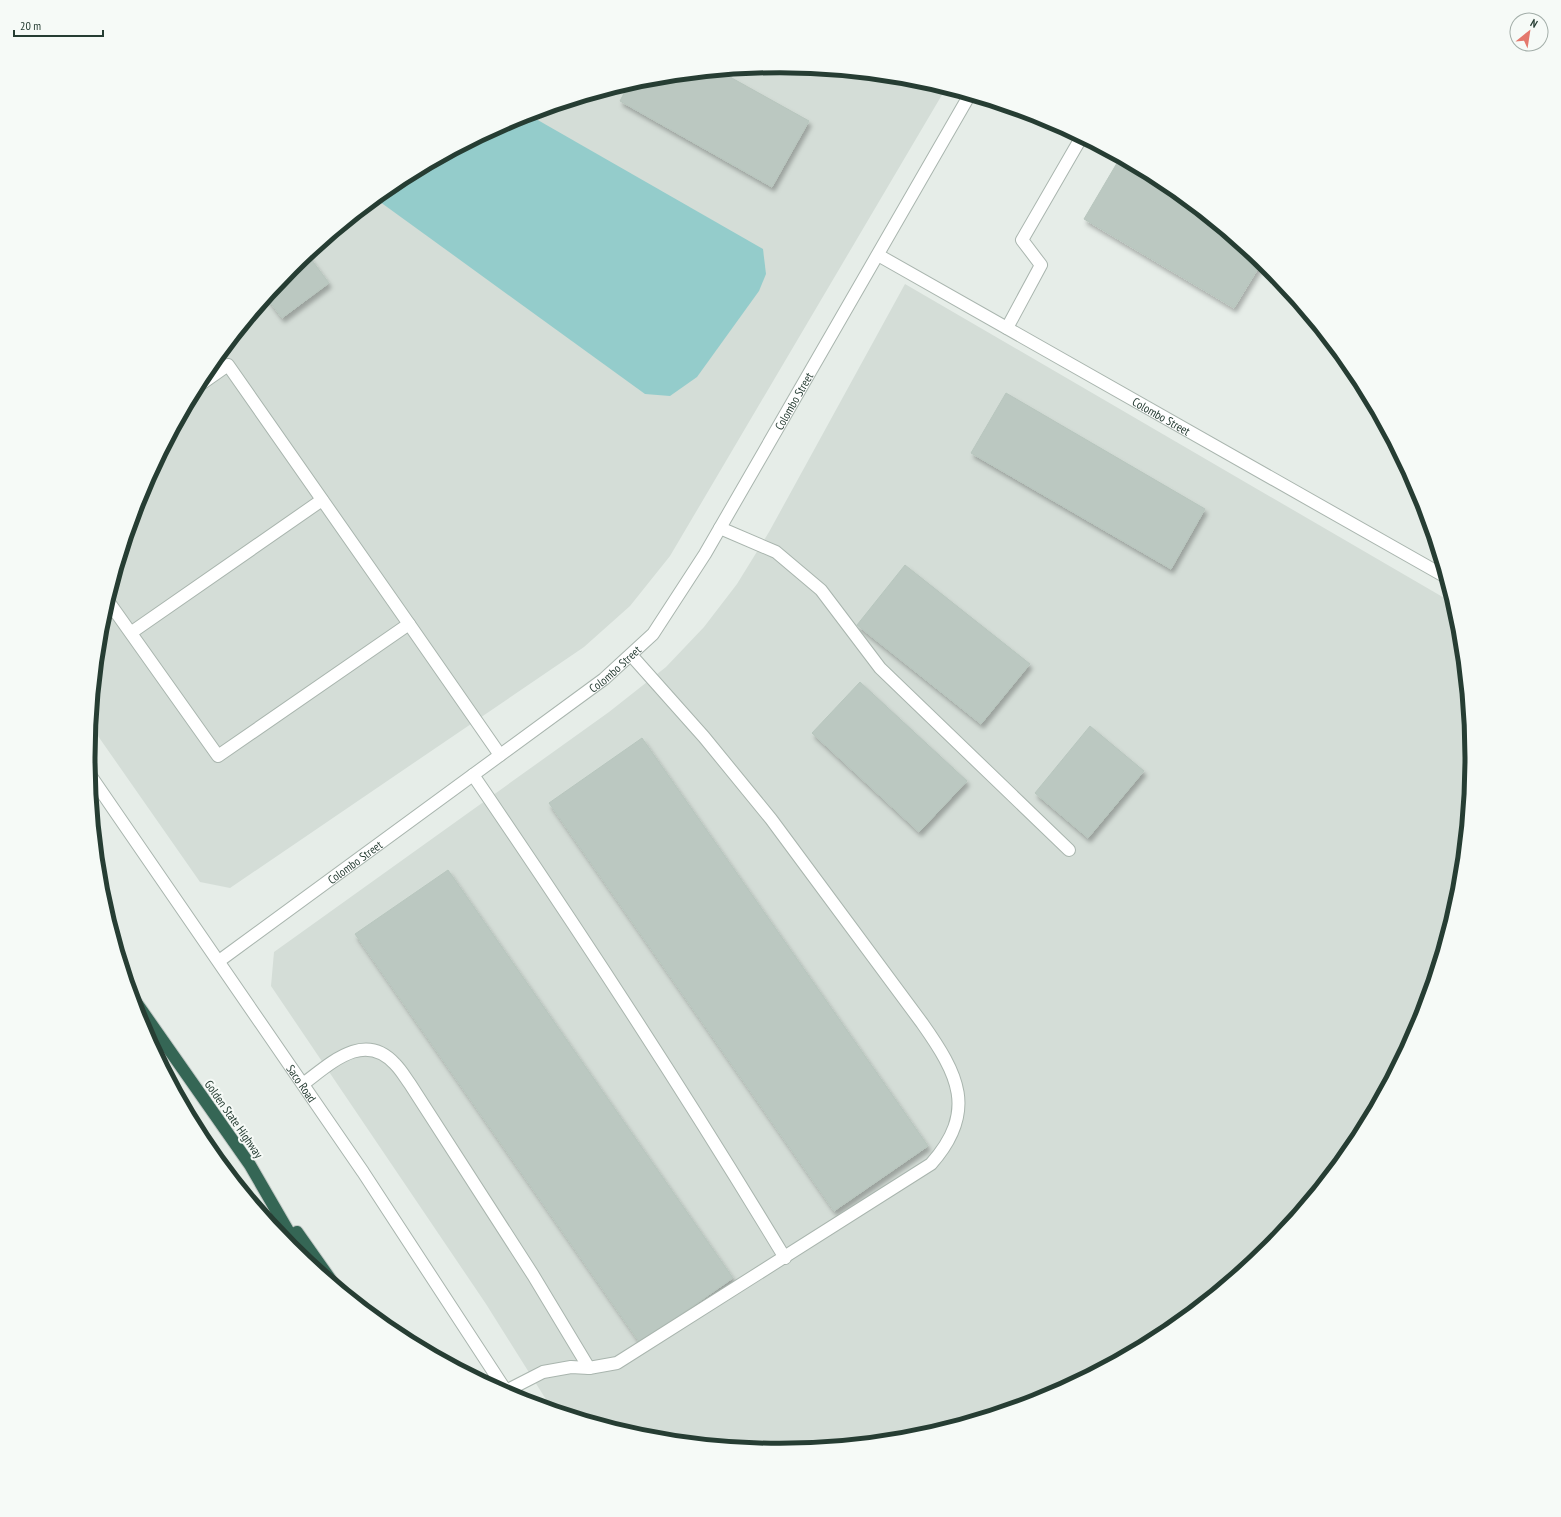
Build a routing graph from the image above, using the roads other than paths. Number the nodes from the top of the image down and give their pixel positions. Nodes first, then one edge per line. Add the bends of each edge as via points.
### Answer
1 (967, 99) edge
2 (1079, 142) edge
3 (878, 255) junction
4 (1007, 328) junction
5 (213, 376) edge
6 (322, 500) junction
7 (720, 528) junction
8 (1441, 574) edge
9 (112, 606) edge
10 (409, 624) junction
11 (132, 632) junction
12 (631, 654) junction
13 (500, 755) junction
14 (473, 775) junction
15 (96, 784) edge
16 (1069, 850) dead end
17 (219, 961) junction
18 (145, 1015) edge
19 (303, 1084) junction
20 (250, 1166) junction
21 (293, 1240) edge
22 (785, 1258) junction
23 (322, 1267) edge
24 (590, 1368) junction
25 (502, 1385) edge
26 (512, 1389) edge

1 - 3 street, Colombo Street
2 - 4 street via 1022,240 1041,265
3 - 4 street, Colombo Street
3 - 7 street, Colombo Street
4 - 8 street, Colombo Street
5 - 6 street via 228,365
6 - 10 street
6 - 11 street
7 - 12 street, Colombo Street via 653,634
7 - 16 street via 776,552 821,590 880,668
9 - 11 street
10 - 11 street via 218,756
10 - 13 street
12 - 13 street, Colombo Street via 604,679
12 - 22 street via 704,737 832,899 941,1050 959,1093 955,1129 943,1151 931,1164
13 - 14 street, Colombo Street
14 - 17 street, Colombo Street
14 - 22 street via 570,917 683,1091
15 - 17 street, Saco Road
17 - 19 street, Saco Road
18 - 20 highway, Golden State Highway
19 - 24 street via 352,1051 368,1049 384,1054 395,1064 533,1275
19 - 25 street, Saco Road
20 - 21 highway, Golden State Highway
20 - 23 highway
22 - 24 street via 617,1362
24 - 26 street via 571,1367 543,1372

